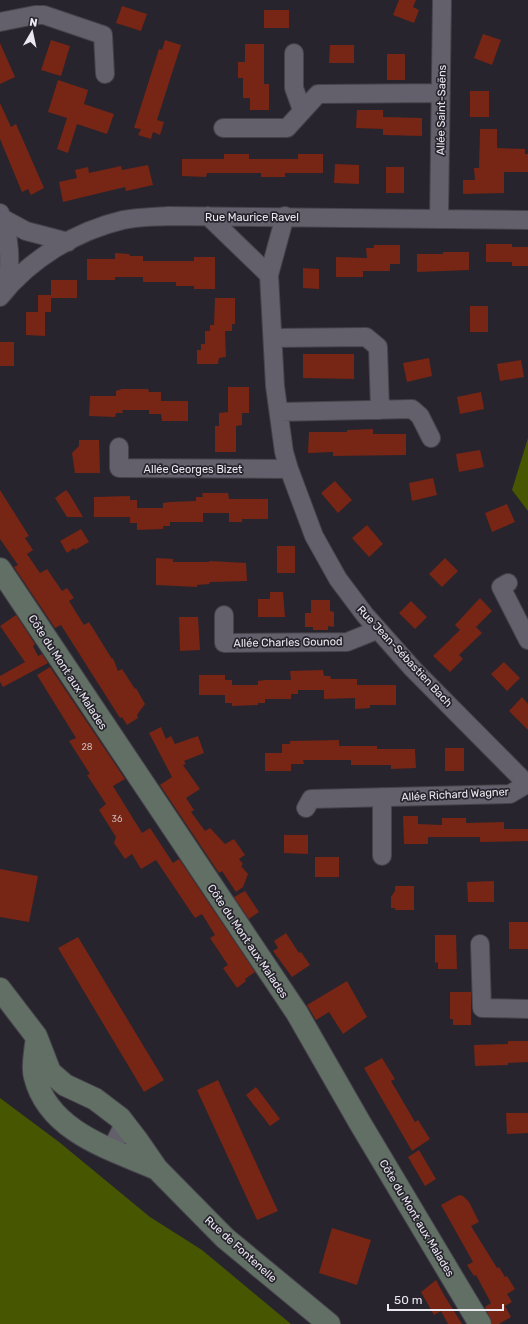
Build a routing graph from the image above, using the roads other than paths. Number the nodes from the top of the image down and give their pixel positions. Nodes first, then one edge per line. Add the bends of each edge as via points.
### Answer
1 (442, 0) edge
2 (0, 22) edge
3 (294, 53) dead end
4 (105, 74) dead end
5 (441, 93) junction
6 (302, 110) junction
7 (223, 128) dead end
8 (1, 215) edge
9 (208, 216) junction
10 (285, 216) junction
11 (440, 219) junction
12 (528, 220) edge
13 (68, 242) junction
14 (269, 275) junction
15 (4, 292) edge
16 (274, 338) junction
17 (380, 410) junction
18 (280, 412) junction
19 (430, 438) dead end
20 (119, 447) dead end
21 (289, 469) junction
22 (0, 569) edge
23 (508, 583) dead end
24 (224, 615) dead end
25 (378, 630) junction
26 (528, 640) edge
27 (527, 785) edge
28 (382, 797) junction
29 (306, 808) dead end
30 (382, 856) dead end
31 (480, 944) dead end
32 (0, 989) edge
33 (528, 1009) edge
34 (36, 1036) junction
35 (124, 1124) junction
36 (111, 1150) junction
37 (157, 1169) junction
38 (329, 1324) edge
39 (480, 1324) edge

1 - 5 street, Allée Saint-Saëns
2 - 4 street via 44,15 102,35
3 - 6 street via 294,88
5 - 6 street via 318,94
5 - 11 street, Allée Saint-Saëns
6 - 7 street via 287,128
8 - 13 street via 26,231
8 - 15 street via 10,249
9 - 10 street, Rue Maurice Ravel
9 - 13 street, Rue Maurice Ravel via 123,220
9 - 14 street
10 - 11 street, Rue Maurice Ravel
10 - 14 street, Rue Jean-Sébastien Bach
11 - 12 street, Rue Maurice Ravel
13 - 15 street, Rue Maurice Ravel via 38,260
14 - 16 street, Rue Jean-Sébastien Bach
16 - 17 street via 366,338 378,347
16 - 18 street, Rue Jean-Sébastien Bach via 275,386
17 - 18 street
17 - 19 street via 412,409 420,416
18 - 21 street, Rue Jean-Sébastien Bach via 284,452
20 - 21 street, Allée Georges Bizet via 119,468
21 - 25 street, Rue Jean-Sébastien Bach via 314,536 338,579
22 - 39 street, Côte du Mont aux Malades via 297,1014
23 - 26 street via 501,587
24 - 25 street, Allée Charles Gounod via 224,643 347,642
25 - 27 street, Rue Jean-Sébastien Bach
27 - 28 street, Allée Richard Wagner via 510,794
28 - 29 street, Allée Richard Wagner via 311,799
28 - 30 street
31 - 33 street via 482,1008
32 - 34 street, Rue de Fontenelle
34 - 35 street, Rue de Fontenelle via 50,1072 65,1085 95,1099
34 - 36 street, Rue de Fontenelle via 34,1076 42,1096 54,1114 68,1126
35 - 36 street
35 - 37 street, Rue de Fontenelle
36 - 37 street, Rue de Fontenelle
37 - 38 street, Rue de Fontenelle via 225,1238

